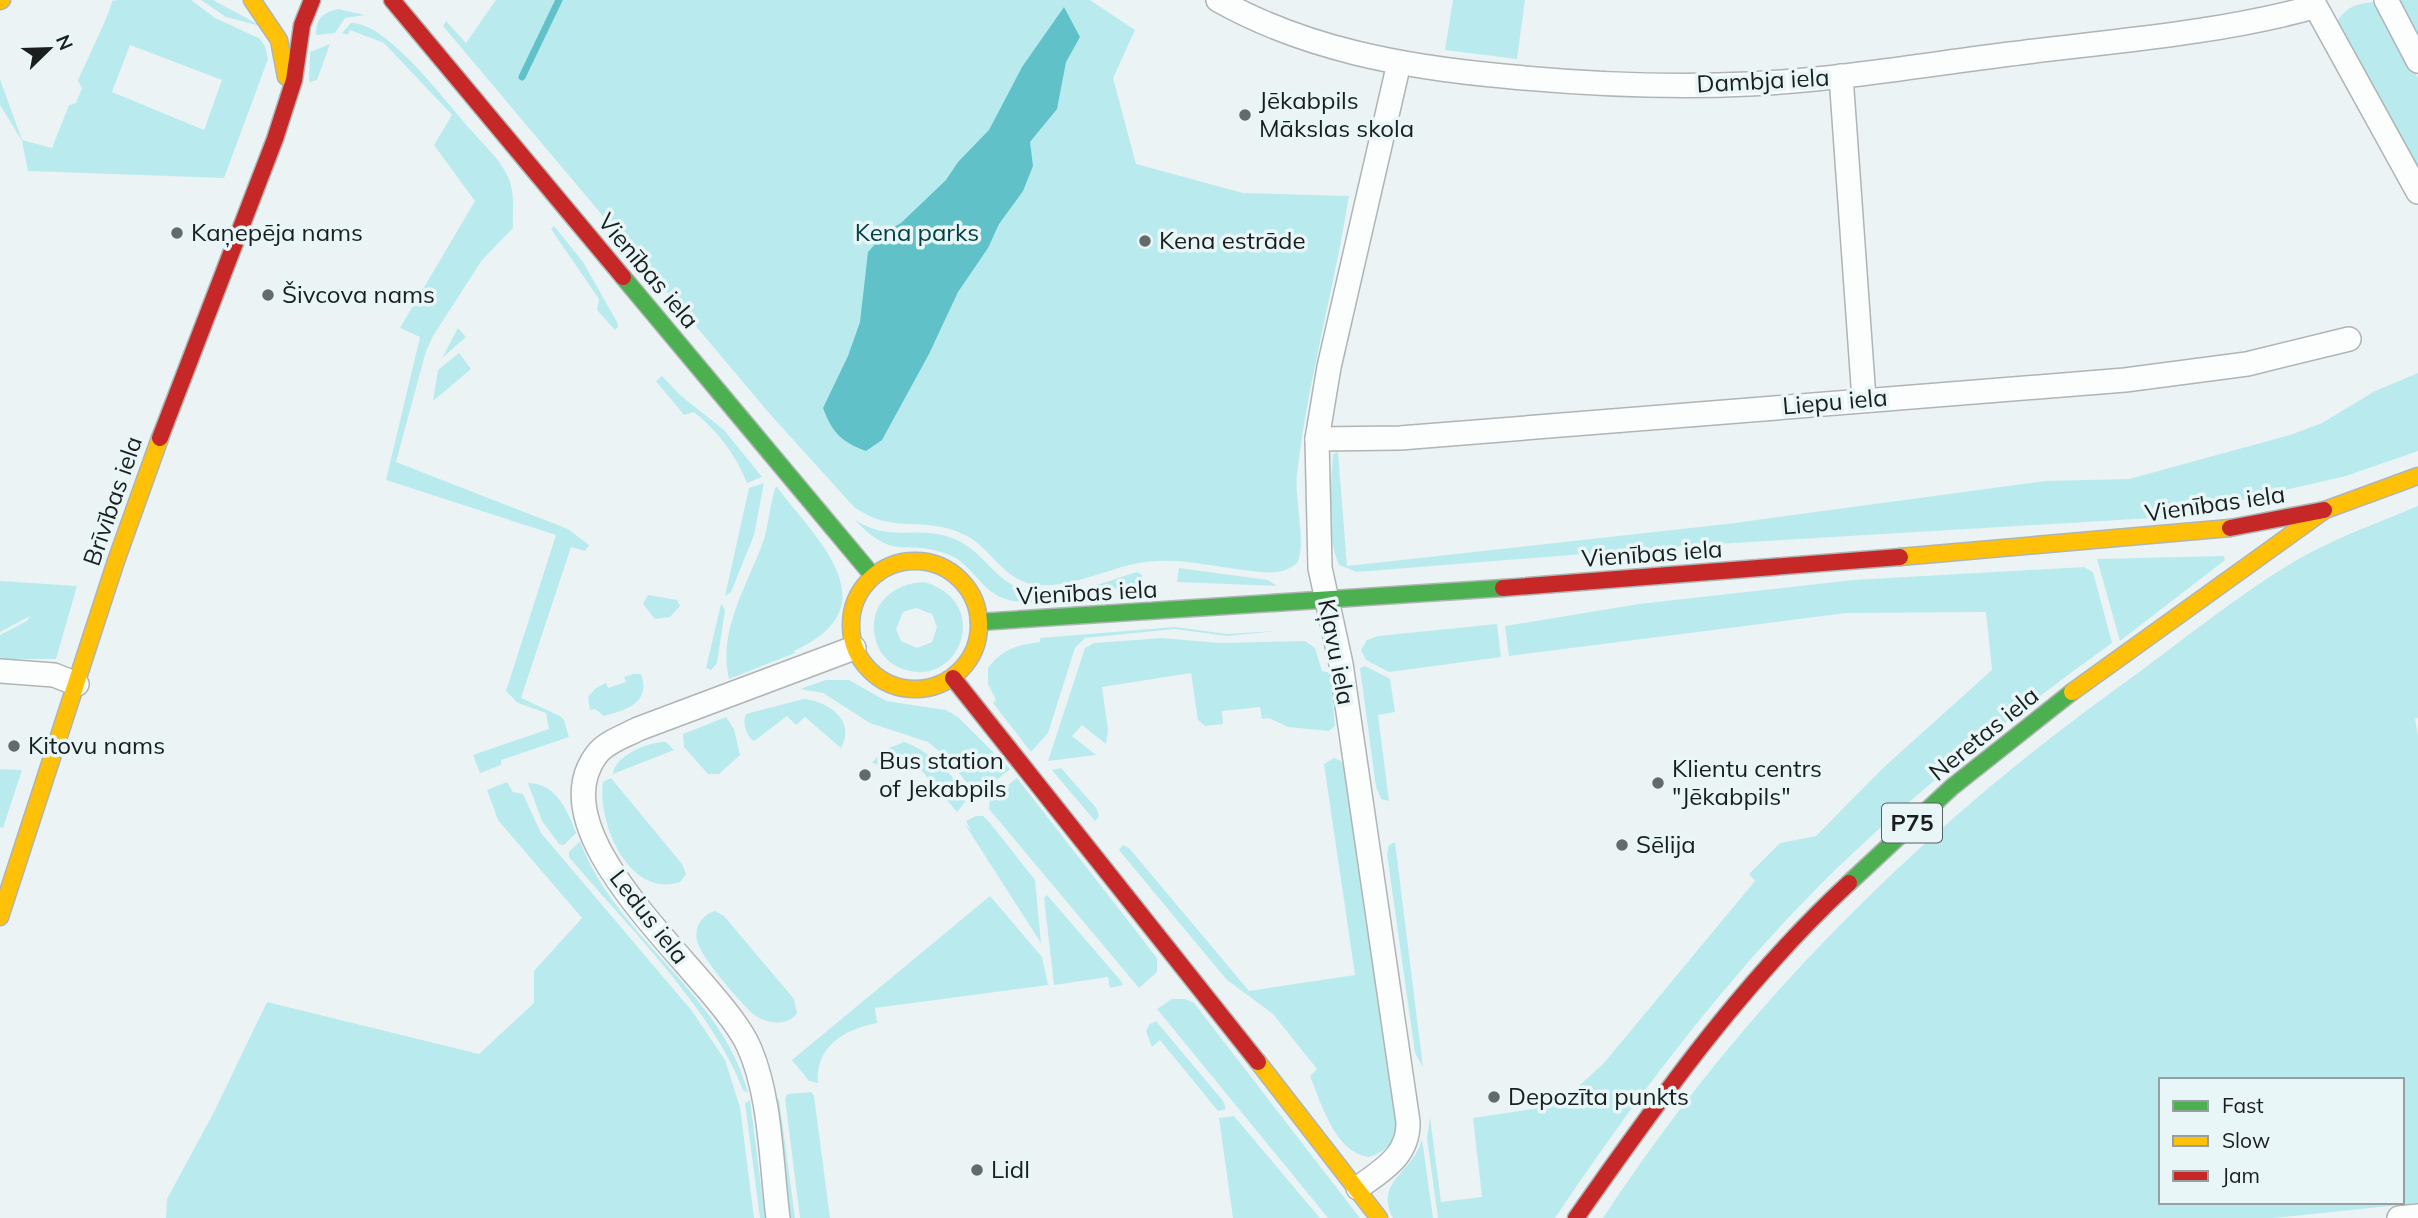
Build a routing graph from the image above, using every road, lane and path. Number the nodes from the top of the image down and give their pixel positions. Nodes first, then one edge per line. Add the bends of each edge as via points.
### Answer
1 (252, 0) edge
2 (312, 0) edge
3 (391, 0) edge
4 (1218, 0) edge
5 (2386, 0) edge
6 (274, 3) dead end
7 (2313, 3) edge
8 (374, 4) dead end
9 (1260, 10) edge
10 (442, 61) junction
11 (2418, 61) edge
12 (1399, 63) junction
13 (1841, 76) junction
14 (285, 106) junction
15 (2418, 192) edge
16 (2349, 339) dead end
17 (1864, 399) junction
18 (1317, 439) junction
19 (2418, 476) edge
20 (2325, 510) junction
21 (873, 576) junction
22 (1325, 602) junction
23 (979, 622) junction
24 (854, 648) junction
25 (0, 671) edge
26 (953, 678) junction
27 (76, 684) junction
28 (0, 917) edge
29 (1358, 1188) junction
30 (2418, 1216) edge
31 (778, 1218) edge
32 (1379, 1218) edge
33 (1576, 1218) edge
34 (2399, 1218) edge

1 - 6 main road
1 - 14 main road via 281,45
2 - 14 main road, Brīvības iela via 302,25 296,71
3 - 10 main road
4 - 9 street, Dambja iela
5 - 11 street
7 - 13 street, Dambja iela via 2255,23 2196,33
7 - 15 street
8 - 10 main road
9 - 12 street, Dambja iela via 1310,41
10 - 21 main road, Vienības iela
12 - 13 street, Dambja iela via 1627,86 1749,84
12 - 18 street, Kļavu iela via 1329,367
13 - 17 street
14 - 27 main road, Brīvības iela via 167,417
16 - 17 street, Liepu iela via 2247,363 2125,380
17 - 18 street, Liepu iela via 1400,438
18 - 22 street, Kļavu iela
19 - 20 main road, Neretas iela / P75
20 - 22 main road, Vienības iela via 2155,537
20 - 33 main road, Neretas iela / P75 via 2025,728 1883,849 1820,910 1707,1038
21 - 23 main road via 893,564 917,561 940,566 960,579 974,599
21 - 24 main road via 854,601 850,632
22 - 23 main road, Vienības iela
22 - 29 street, Kļavu iela via 1341,664 1408,1122 1408,1139 1401,1152
23 - 26 main road via 977,643 968,663
24 - 26 main road via 866,668 885,683 907,690 931,688
24 - 31 street, Ledus iela via 638,729 605,746 586,774 590,826 617,881 747,1043 760,1079
25 - 27 street via 54,675
26 - 29 main road
27 - 28 main road, Brīvības iela
29 - 32 main road
30 - 34 street

